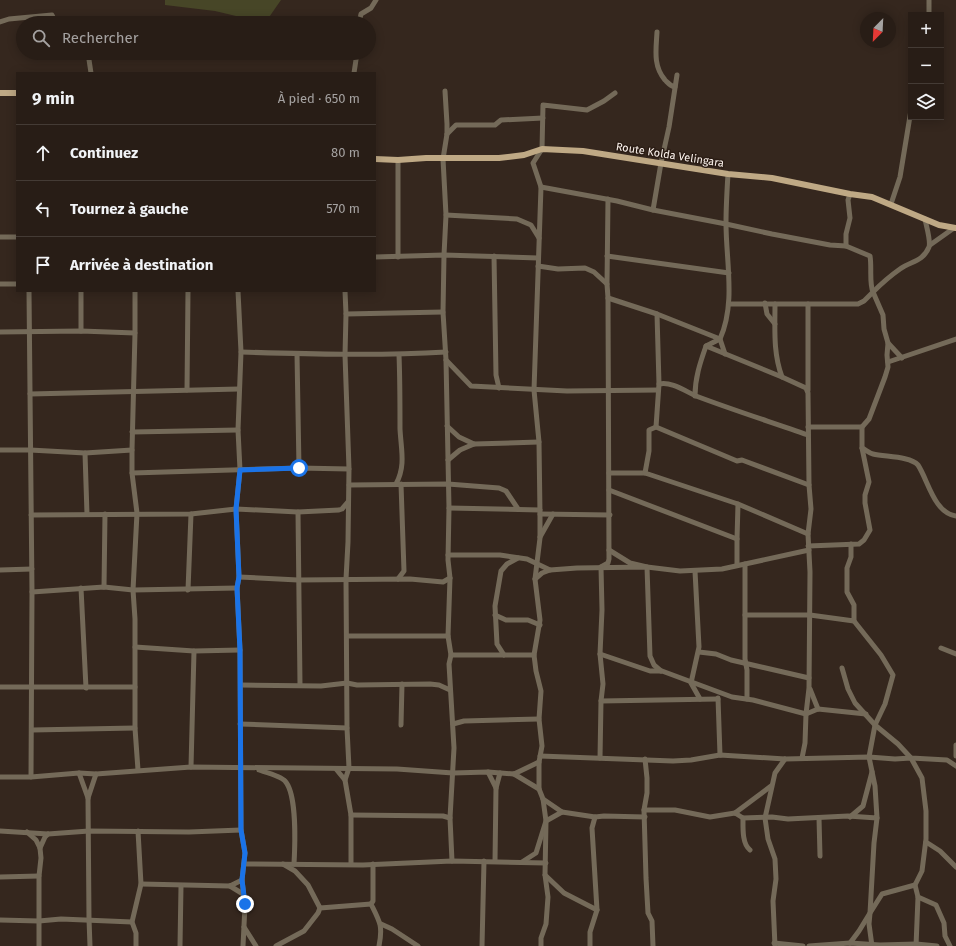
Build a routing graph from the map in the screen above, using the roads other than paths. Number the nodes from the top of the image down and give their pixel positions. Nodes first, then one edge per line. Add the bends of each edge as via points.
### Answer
1 (376, 0) edge
2 (929, 0) edge
3 (929, 12) edge
4 (41, 16) edge
5 (52, 16) edge
6 (361, 16) edge
7 (16, 18) edge
8 (0, 22) edge
9 (656, 32) dead end
10 (89, 60) edge
11 (356, 60) edge
12 (91, 72) edge
13 (354, 72) edge
14 (676, 75) dead end
15 (675, 88) junction
16 (445, 90) dead end
17 (16, 93) edge
18 (615, 93) dead end
19 (0, 94) edge
20 (543, 118) junction
21 (909, 120) edge
22 (447, 134) junction
23 (542, 149) junction
24 (376, 159) edge
25 (443, 159) junction
26 (398, 160) junction
27 (661, 163) junction
28 (728, 174) junction
29 (541, 187) junction
30 (850, 194) junction
31 (608, 199) junction
32 (891, 204) junction
33 (653, 210) junction
34 (446, 215) junction
35 (925, 219) junction
36 (726, 224) junction
37 (955, 228) edge
38 (16, 236) edge
39 (0, 237) edge
40 (540, 239) junction
41 (930, 245) junction
42 (846, 246) junction
43 (444, 254) junction
44 (494, 256) junction
45 (607, 256) junction
46 (376, 257) edge
47 (398, 257) junction
48 (538, 258) junction
49 (538, 266) junction
50 (729, 273) junction
51 (0, 284) edge
52 (16, 284) edge
53 (607, 284) junction
54 (29, 292) edge
55 (81, 292) edge
56 (135, 292) edge
57 (188, 292) edge
58 (238, 292) edge
59 (345, 292) edge
60 (874, 292) junction
61 (608, 298) junction
62 (765, 303) junction
63 (729, 304) junction
64 (775, 304) junction
65 (808, 304) junction
66 (443, 312) junction
67 (346, 314) junction
68 (657, 314) junction
69 (775, 324) junction
70 (30, 331) junction
71 (80, 331) junction
72 (0, 332) edge
73 (135, 333) junction
74 (720, 339) junction
75 (956, 339) edge
76 (888, 343) junction
77 (706, 346) junction
78 (241, 352) junction
79 (446, 352) junction
80 (297, 354) junction
81 (399, 354) junction
82 (725, 354) junction
83 (345, 355) junction
84 (902, 358) junction
85 (446, 360) junction
86 (888, 362) junction
87 (496, 376) junction
88 (782, 377) junction
89 (695, 385) junction
90 (490, 386) junction
91 (658, 387) junction
92 (499, 388) junction
93 (239, 389) junction
94 (187, 390) junction
95 (534, 390) junction
96 (808, 390) junction
97 (133, 391) junction
98 (609, 391) junction
99 (688, 392) junction
100 (30, 394) junction
101 (695, 396) junction
102 (447, 426) junction
103 (656, 427) junction
104 (808, 427) junction
105 (862, 427) junction
106 (238, 430) junction
107 (132, 432) junction
108 (808, 435) junction
109 (539, 442) junction
110 (474, 444) junction
111 (862, 448) junction
112 (0, 450) edge
113 (30, 450) junction
114 (132, 450) junction
115 (85, 453) junction
116 (448, 460) junction
117 (299, 468) junction
118 (349, 469) junction
119 (240, 470) junction
120 (132, 473) junction
121 (609, 473) junction
122 (645, 473) junction
123 (401, 474) junction
124 (401, 484) junction
125 (448, 484) junction
126 (349, 485) junction
127 (809, 485) junction
128 (609, 490) junction
129 (348, 502) junction
130 (738, 504) junction
131 (449, 508) junction
132 (236, 509) junction
133 (518, 509) junction
134 (298, 512) junction
135 (540, 512) junction
136 (137, 513) junction
137 (87, 514) junction
138 (105, 514) junction
139 (191, 514) junction
140 (553, 514) junction
141 (30, 515) junction
142 (610, 515) junction
143 (953, 515) edge
144 (956, 522) edge
145 (808, 534) junction
146 (540, 538) junction
147 (736, 539) junction
148 (851, 544) junction
149 (808, 548) junction
150 (609, 550) junction
151 (448, 555) junction
152 (518, 558) junction
153 (537, 562) junction
154 (745, 564) junction
155 (737, 565) junction
156 (601, 567) junction
157 (647, 568) junction
158 (0, 570) edge
159 (32, 570) junction
160 (550, 570) junction
161 (404, 571) junction
162 (696, 571) junction
163 (239, 577) junction
164 (450, 578) junction
165 (346, 579) junction
166 (398, 579) junction
167 (410, 579) junction
168 (535, 579) junction
169 (298, 580) junction
170 (104, 587) junction
171 (81, 588) junction
172 (237, 588) junction
173 (133, 590) junction
174 (188, 590) junction
175 (32, 592) junction
176 (495, 614) junction
177 (745, 615) junction
178 (810, 615) junction
179 (503, 619) junction
180 (854, 621) junction
181 (497, 623) junction
182 (540, 625) junction
183 (347, 636) junction
184 (448, 636) junction
185 (497, 644) junction
186 (135, 647) junction
187 (941, 648) dead end
188 (240, 650) junction
189 (194, 651) junction
190 (698, 652) junction
191 (955, 653) edge
192 (600, 654) junction
193 (451, 655) junction
194 (504, 655) junction
195 (534, 655) junction
196 (489, 656) junction
197 (746, 663) junction
198 (654, 665) junction
199 (842, 668) dead end
200 (650, 671) junction
201 (662, 671) junction
202 (809, 678) junction
203 (347, 683) junction
204 (691, 683) junction
205 (402, 684) junction
206 (241, 685) junction
207 (300, 685) junction
208 (0, 687) edge
209 (31, 687) junction
210 (135, 687) junction
211 (86, 688) junction
212 (809, 688) junction
213 (450, 690) junction
214 (717, 692) junction
215 (700, 699) junction
216 (718, 699) junction
217 (601, 700) junction
218 (747, 700) junction
219 (818, 709) junction
220 (453, 714) junction
221 (806, 714) junction
222 (866, 714) junction
223 (539, 719) junction
224 (464, 721) junction
225 (240, 724) junction
226 (453, 724) junction
227 (401, 725) dead end
228 (875, 726) junction
229 (135, 728) junction
230 (347, 728) junction
231 (32, 730) junction
232 (956, 746) edge
233 (720, 755) junction
234 (956, 756) edge
235 (870, 757) junction
236 (600, 758) junction
237 (802, 758) junction
238 (911, 758) junction
239 (539, 759) junction
240 (785, 759) junction
241 (645, 760) junction
242 (956, 766) edge
243 (192, 767) junction
244 (241, 767) junction
245 (256, 768) junction
246 (349, 768) junction
247 (336, 769) junction
248 (138, 770) junction
249 (872, 771) junction
250 (488, 772) junction
251 (79, 773) junction
252 (453, 773) junction
253 (500, 773) junction
254 (96, 774) junction
255 (514, 774) junction
256 (0, 777) edge
257 (31, 777) junction
258 (345, 780) junction
259 (771, 786) junction
260 (496, 788) junction
261 (539, 789) junction
262 (88, 798) junction
263 (543, 799) junction
264 (644, 810) junction
265 (562, 812) junction
266 (735, 813) junction
267 (352, 815) junction
268 (595, 817) junction
269 (644, 817) junction
270 (850, 817) junction
271 (450, 818) junction
272 (743, 818) junction
273 (765, 818) junction
274 (819, 818) junction
275 (877, 818) junction
276 (546, 821) junction
277 (241, 830) junction
278 (0, 831) edge
279 (89, 831) junction
280 (138, 831) junction
281 (26, 832) junction
282 (48, 834) junction
283 (926, 842) junction
284 (40, 848) junction
285 (750, 850) dead end
286 (820, 856) dead end
287 (452, 861) junction
288 (484, 861) junction
289 (495, 861) junction
290 (522, 862) junction
291 (546, 863) junction
292 (244, 864) junction
293 (282, 864) junction
294 (294, 864) junction
295 (351, 864) junction
296 (373, 864) junction
297 (956, 867) edge
298 (545, 875) junction
299 (39, 876) junction
300 (0, 877) edge
301 (242, 880) junction
302 (141, 884) junction
303 (915, 885) junction
304 (181, 886) junction
305 (230, 886) junction
306 (243, 894) junction
307 (918, 897) junction
308 (371, 904) junction
309 (320, 908) junction
310 (597, 910) junction
311 (870, 913) junction
312 (88, 919) junction
313 (0, 920) edge
314 (39, 921) junction
315 (132, 922) junction
316 (381, 924) junction
317 (244, 928) junction
318 (850, 943) junction
319 (774, 944) edge
320 (872, 945) edge
321 (916, 945) edge
322 (39, 946) edge
323 (90, 946) edge
324 (136, 946) edge
325 (180, 946) edge
326 (243, 946) edge
327 (256, 946) edge
328 (276, 946) edge
329 (379, 946) edge
330 (418, 946) edge
331 (482, 946) edge
332 (541, 946) edge
333 (590, 946) edge
334 (652, 946) edge
335 (803, 946) edge
336 (809, 946) edge
337 (937, 946) edge
338 (950, 946) edge

1 - 6 street
2 - 3 street
4 - 5 street
7 - 8 street
9 - 15 street via 655,58 660,74
10 - 12 street
11 - 13 street
14 - 15 street
15 - 27 street
16 - 22 street
17 - 19 main road
18 - 20 street via 587,110 544,105
20 - 22 street via 501,120 495,124 456,125
20 - 23 street
21 - 32 street via 900,177
22 - 25 street
23 - 25 main road, Route Kolda Velingara via 509,157
23 - 27 main road, Route Kolda Velingara via 583,151
23 - 29 street via 533,163
24 - 26 main road, Route Kolda Velingara
25 - 26 main road, Route Kolda Velingara
25 - 34 street
26 - 47 street
27 - 28 main road, Route Kolda Velingara
27 - 33 street
28 - 30 main road, Route Kolda Velingara via 772,178
28 - 36 street
29 - 31 street
29 - 40 street
30 - 32 main road, Route Kolda Velingara via 872,197
30 - 42 street
31 - 33 street
31 - 45 street
32 - 35 main road, Route Kolda Velingara
33 - 36 street
34 - 40 street via 517,219 531,225
34 - 43 street
35 - 37 main road, Route Kolda Velingara
35 - 41 street
36 - 42 street via 812,242
36 - 50 street
37 - 41 street
38 - 39 street
40 - 48 street
41 - 60 street via 916,262 902,267 884,280
42 - 60 street via 870,256 871,287
43 - 44 street
43 - 47 street
43 - 66 street
44 - 48 street
44 - 87 street
45 - 50 street
45 - 53 street
46 - 47 street
48 - 49 street
49 - 53 street via 558,269 585,268 594,272
49 - 95 street
50 - 63 street
51 - 52 street
53 - 61 street
54 - 70 street
55 - 71 street
56 - 73 street
57 - 94 street
58 - 78 street
59 - 67 street
60 - 65 street via 858,304
60 - 76 street via 883,314
61 - 68 street
61 - 98 street
62 - 63 street
62 - 64 street
62 - 69 street via 767,314
63 - 74 street via 727,323
64 - 65 street
64 - 69 street
65 - 96 street
66 - 67 street
66 - 79 street
67 - 83 street
68 - 74 street
68 - 91 street
69 - 88 street via 775,354
70 - 71 street
70 - 72 street
70 - 100 street
71 - 73 street
73 - 97 street
74 - 77 street
74 - 82 street
75 - 84 street
76 - 84 street
76 - 86 street
77 - 82 street
77 - 89 street
78 - 80 street
78 - 93 street
79 - 81 street
79 - 85 street
80 - 83 street
80 - 117 street
81 - 83 street
81 - 123 street
82 - 88 street
83 - 118 street
84 - 86 street
85 - 90 street via 471,386
85 - 102 street
86 - 105 street via 886,377 869,419
87 - 90 street
87 - 92 street
88 - 96 street
89 - 99 street
89 - 101 street
90 - 92 street
91 - 98 street
91 - 99 street via 663,383
91 - 103 street
92 - 95 street
93 - 94 street
93 - 106 street
94 - 97 street
95 - 98 street
95 - 109 street
96 - 104 street
97 - 100 street
97 - 107 street
98 - 121 street
99 - 101 street
100 - 113 street
101 - 108 street
102 - 110 street via 459,437
102 - 116 street
103 - 122 street via 649,430
103 - 127 street via 738,461 742,460
104 - 105 street
104 - 108 street
105 - 111 street
106 - 107 street
106 - 119 street
107 - 114 street
108 - 127 street
109 - 110 street
109 - 135 street
110 - 116 street via 460,450
111 - 143 street via 871,454 908,459 917,464 936,501
111 - 148 street via 869,482 864,503 870,530 859,544
112 - 113 street
113 - 115 street
113 - 141 street
114 - 115 street
114 - 120 street
115 - 137 street
116 - 125 street
117 - 118 street
117 - 119 street
118 - 126 street
119 - 120 street
119 - 132 street
120 - 136 street
121 - 122 street
121 - 128 street
122 - 130 street
123 - 124 street
123 - 124 street
124 - 125 street
124 - 126 street
124 - 161 street
125 - 131 street
125 - 133 street via 503,489
126 - 129 street
127 - 145 street via 811,509
128 - 142 street
128 - 147 street
129 - 134 street via 338,510
129 - 165 street
130 - 145 street
130 - 147 street
131 - 133 street
131 - 151 street
132 - 134 street
132 - 139 street
132 - 163 street
133 - 135 street
134 - 169 street
135 - 140 street
135 - 146 street
136 - 138 street
136 - 139 street
136 - 173 street
137 - 138 street
137 - 141 street
138 - 170 street
139 - 174 street
140 - 142 street
140 - 146 street
141 - 159 street
142 - 150 street
143 - 144 street
145 - 149 street
146 - 153 street
147 - 155 street
148 - 149 street
148 - 180 street via 847,592 854,605
149 - 154 street
149 - 178 street
150 - 156 street via 608,564
150 - 157 street via 630,563
151 - 152 street via 500,555
151 - 164 street
152 - 153 street
152 - 176 street via 501,571
153 - 160 street
153 - 168 street
154 - 155 street
154 - 177 street
155 - 162 street
156 - 157 street
156 - 160 street
156 - 192 street
157 - 162 street
157 - 198 street via 650,656
158 - 159 street
159 - 175 street
160 - 168 street
161 - 166 street
161 - 167 street
162 - 190 street
163 - 169 street
163 - 172 street
164 - 167 street via 443,582
164 - 184 street
165 - 166 street
165 - 169 street
165 - 183 street
166 - 167 street
168 - 182 street
169 - 207 street
170 - 171 street
170 - 173 street
171 - 175 street
171 - 211 street
172 - 174 street
172 - 188 street
173 - 174 street
173 - 186 street
175 - 209 street
176 - 179 street
176 - 181 street
177 - 178 street
177 - 197 street
178 - 180 street
178 - 202 street
179 - 181 street
179 - 182 street via 528,620
180 - 228 street via 893,675 885,704
181 - 185 street
182 - 195 street
183 - 184 street
183 - 203 street
184 - 193 street
185 - 194 street
185 - 196 street
186 - 189 street
186 - 210 street
187 - 191 street
188 - 189 street
188 - 206 street
189 - 243 street
190 - 197 street via 716,654
190 - 204 street
192 - 200 street
192 - 217 street via 603,684
193 - 196 street
193 - 213 street
194 - 195 street
194 - 196 street
195 - 223 street via 541,691
197 - 202 street
197 - 218 street
198 - 200 street
198 - 201 street
199 - 222 street via 851,697
200 - 201 street
201 - 204 street
202 - 212 street
203 - 205 street
203 - 207 street
203 - 230 street
204 - 214 street
204 - 215 street
205 - 213 street via 439,685
205 - 227 street
206 - 207 street
206 - 225 street
208 - 209 street
209 - 211 street
209 - 231 street
210 - 211 street
210 - 229 street
212 - 219 street
212 - 221 street
213 - 220 street
214 - 216 street
214 - 218 street
215 - 216 street
215 - 217 street
216 - 233 street
217 - 236 street
218 - 221 street
219 - 221 street
219 - 222 street
220 - 224 street
220 - 226 street
221 - 237 street
222 - 228 street
223 - 224 street
223 - 239 street via 542,746
224 - 226 street
225 - 230 street
225 - 244 street
226 - 252 street
228 - 235 street
228 - 238 street
229 - 231 street
229 - 248 street
230 - 246 street
231 - 257 street
232 - 234 street
233 - 240 street
233 - 241 street via 691,760
235 - 237 street
235 - 238 street
235 - 249 street
236 - 239 street
236 - 241 street
237 - 240 street
238 - 242 street via 947,760
238 - 283 street via 922,778 926,800
239 - 255 street
239 - 261 street
240 - 259 street via 775,773
241 - 264 street via 647,793
243 - 244 street
243 - 248 street
244 - 245 street
244 - 277 street
245 - 247 street
245 - 294 street via 284,780 291,790 295,824
246 - 247 street
246 - 252 street
246 - 258 street
247 - 258 street
248 - 254 street
249 - 270 street via 863,806
249 - 275 street via 876,786
250 - 252 street
250 - 253 street
250 - 260 street
251 - 254 street
251 - 257 street
251 - 262 street
252 - 271 street
253 - 255 street
253 - 260 street
254 - 262 street
255 - 261 street
256 - 257 street
258 - 267 street
259 - 266 street
259 - 273 street
260 - 289 street
261 - 263 street
262 - 279 street
263 - 265 street
263 - 276 street
264 - 266 street via 675,810 710,817
264 - 269 street
265 - 268 street
265 - 276 street
266 - 272 street
267 - 271 street
267 - 295 street
268 - 269 street
268 - 310 street via 592,828
269 - 334 street
270 - 274 street
270 - 275 street
271 - 287 street
272 - 273 street
272 - 285 street via 745,840
273 - 274 street
273 - 319 street via 775,860 776,879 772,901
274 - 286 street
275 - 311 street
276 - 290 street via 536,853
276 - 291 street
277 - 280 street
277 - 292 street
278 - 281 street
279 - 280 street
279 - 282 street
279 - 312 street
280 - 302 street
281 - 282 street
281 - 284 street via 36,840
282 - 284 street
283 - 297 street via 940,851
283 - 303 street via 922,871
284 - 299 street
287 - 288 street
287 - 296 street
288 - 289 street
288 - 331 street
289 - 290 street
290 - 291 street
291 - 298 street
292 - 293 street
292 - 301 street
293 - 294 street
293 - 309 street via 295,870 308,885
294 - 295 street
295 - 296 street
296 - 308 street
298 - 310 street via 564,892
298 - 332 street via 548,897
299 - 300 street
299 - 314 street
301 - 305 street
301 - 306 street
302 - 304 street
302 - 315 street
303 - 307 street
303 - 311 street via 882,894
304 - 305 street
304 - 325 street
305 - 306 street
306 - 317 street
307 - 321 street
307 - 338 street via 936,905 944,922 945,936
308 - 309 street
308 - 316 street
309 - 328 street via 304,931
310 - 333 street via 590,932
311 - 318 street
311 - 320 street
312 - 314 street
312 - 315 street
312 - 323 street
313 - 314 street
314 - 322 street
315 - 324 street via 136,933
316 - 329 street
316 - 330 street
317 - 326 street
317 - 327 street
318 - 320 street
318 - 336 street
319 - 335 street
320 - 321 street
321 - 337 street

